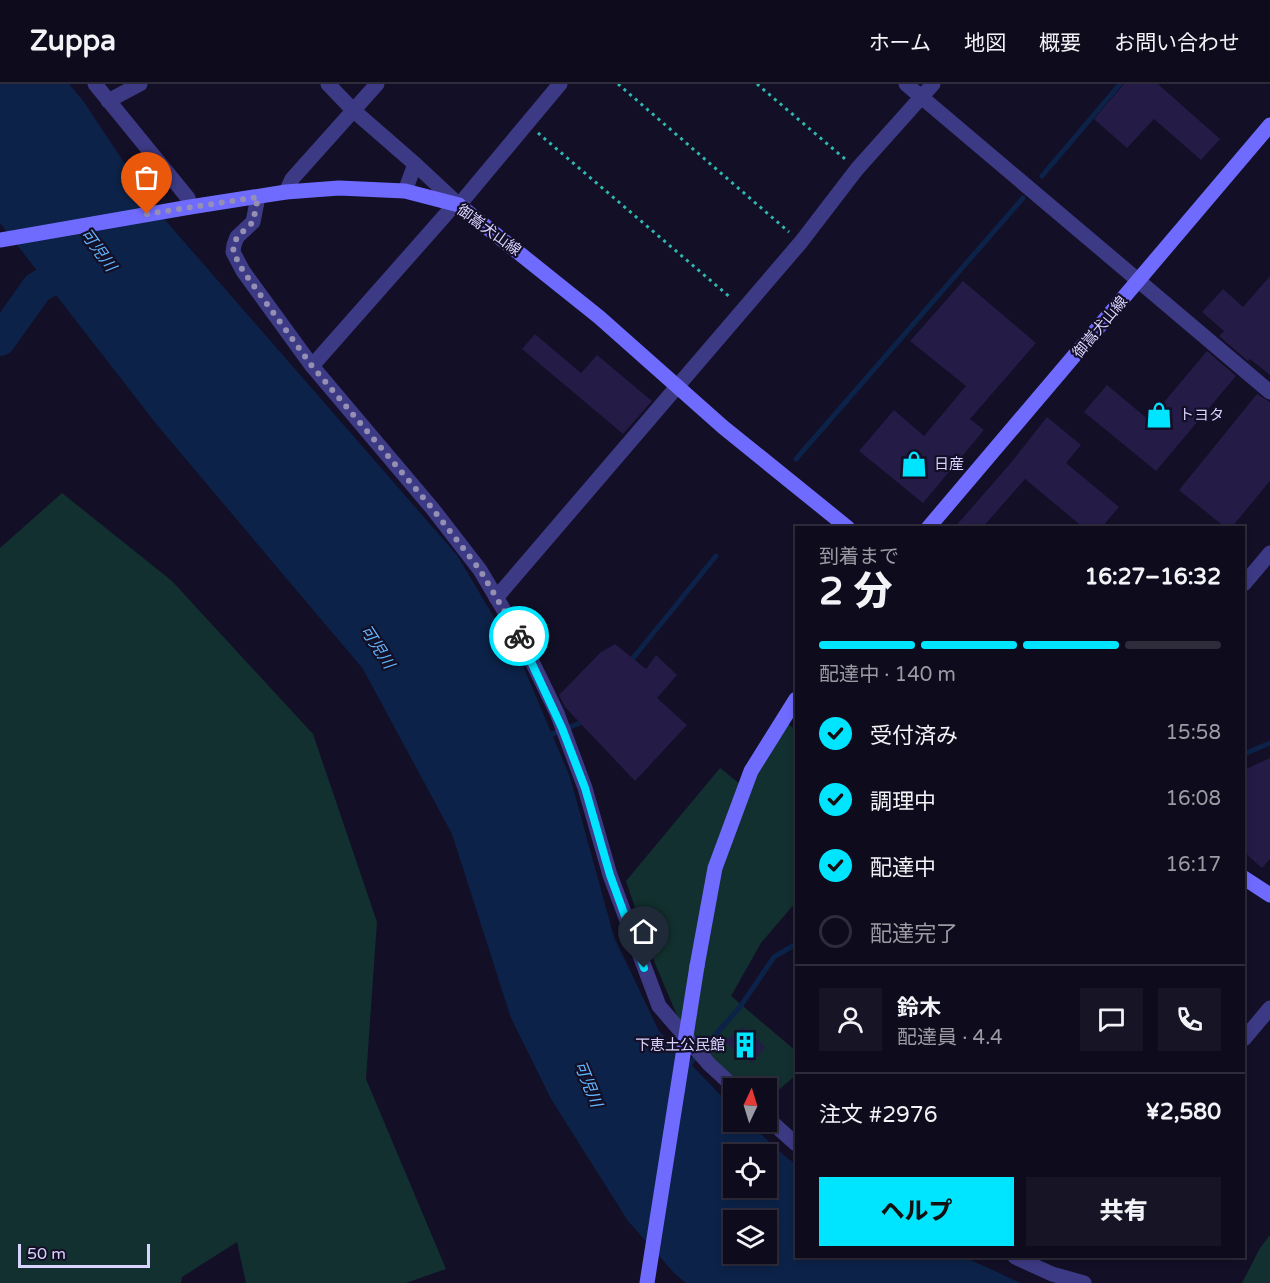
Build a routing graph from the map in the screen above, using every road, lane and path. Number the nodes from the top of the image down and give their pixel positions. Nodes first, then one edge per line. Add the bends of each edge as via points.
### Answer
1 (95, 84) edge
2 (140, 84) edge
3 (328, 84) edge
4 (377, 84) edge
5 (561, 84) edge
6 (618, 84) edge
7 (757, 84) edge
8 (906, 84) edge
9 (933, 84) edge
10 (921, 97) junction
11 (108, 101) junction
12 (353, 110) junction
13 (528, 124) junction
14 (1270, 125) edge
15 (415, 164) junction
16 (857, 169) junction
17 (286, 192) junction
18 (405, 192) junction
19 (258, 197) junction
20 (457, 204) junction
21 (190, 207) junction
22 (0, 240) edge
23 (801, 242) junction
24 (1138, 282) junction
25 (744, 309) junction
26 (312, 366) junction
27 (677, 388) junction
28 (1270, 392) edge
29 (846, 526) edge
30 (930, 526) edge
31 (1270, 554) edge
32 (1245, 583) edge
33 (496, 598) junction
34 (795, 701) edge
35 (1245, 879) edge
36 (1270, 895) edge
37 (1270, 1008) edge
38 (1245, 1038) edge
39 (725, 1078) edge
40 (777, 1127) edge
41 (795, 1143) edge
42 (1017, 1258) edge
43 (647, 1283) edge
44 (1084, 1283) edge

1 - 11 street
2 - 11 street
3 - 12 street
4 - 12 street
5 - 13 street
6 - 23 path
7 - 16 path
8 - 10 street
9 - 10 street
10 - 16 street
10 - 24 street
11 - 21 street via 188,198
12 - 15 street
12 - 17 street via 292,179
13 - 20 street
13 - 25 path
14 - 24 main road, 御嵩犬山線
15 - 18 street
15 - 20 street
16 - 23 street
17 - 18 main road, 御嵩犬山線 via 339,188
17 - 19 main road, 御嵩犬山線
18 - 20 main road, 御嵩犬山線
19 - 21 main road, 御嵩犬山線
19 - 26 street via 253,222 237,237 233,252
20 - 26 street
20 - 27 main road, 御嵩犬山線 via 599,317
21 - 22 main road, 御嵩犬山線
23 - 25 street
24 - 28 street
24 - 30 main road, 御嵩犬山線
25 - 27 street
26 - 33 street via 432,508 480,570
27 - 29 main road, 御嵩犬山線
27 - 33 street
31 - 32 street
33 - 39 street via 521,639 563,729 610,875 659,1006
34 - 43 main road, bridge via 751,771 715,867
35 - 36 main road
37 - 38 street
40 - 41 street
42 - 44 street

